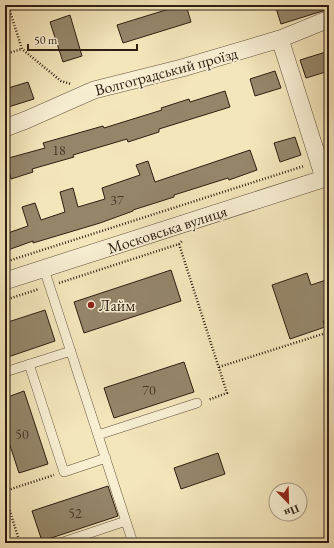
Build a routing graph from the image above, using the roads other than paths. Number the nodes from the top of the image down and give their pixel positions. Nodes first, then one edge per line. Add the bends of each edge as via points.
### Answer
1 (329, 19) edge
2 (280, 39) junction
3 (5, 128) edge
4 (327, 177) edge
5 (44, 269) junction
6 (5, 281) edge
7 (71, 351) junction
8 (29, 364) junction
9 (5, 372) edge
10 (197, 403) road end
11 (98, 435) junction
12 (106, 458) junction
13 (126, 521) junction
14 (60, 543) edge
15 (133, 543) edge

1 - 2 street, Волгоградський проїзд
2 - 3 street, Волгоградський проїзд via 182,68 94,90
2 - 4 street via 319,161
4 - 5 street, Московська вулиця
5 - 6 street, Московська вулиця
5 - 7 lane
7 - 8 lane
7 - 11 lane
8 - 9 lane
8 - 12 lane via 64,472
10 - 11 lane
11 - 12 lane
12 - 13 lane
13 - 14 lane
13 - 15 lane

